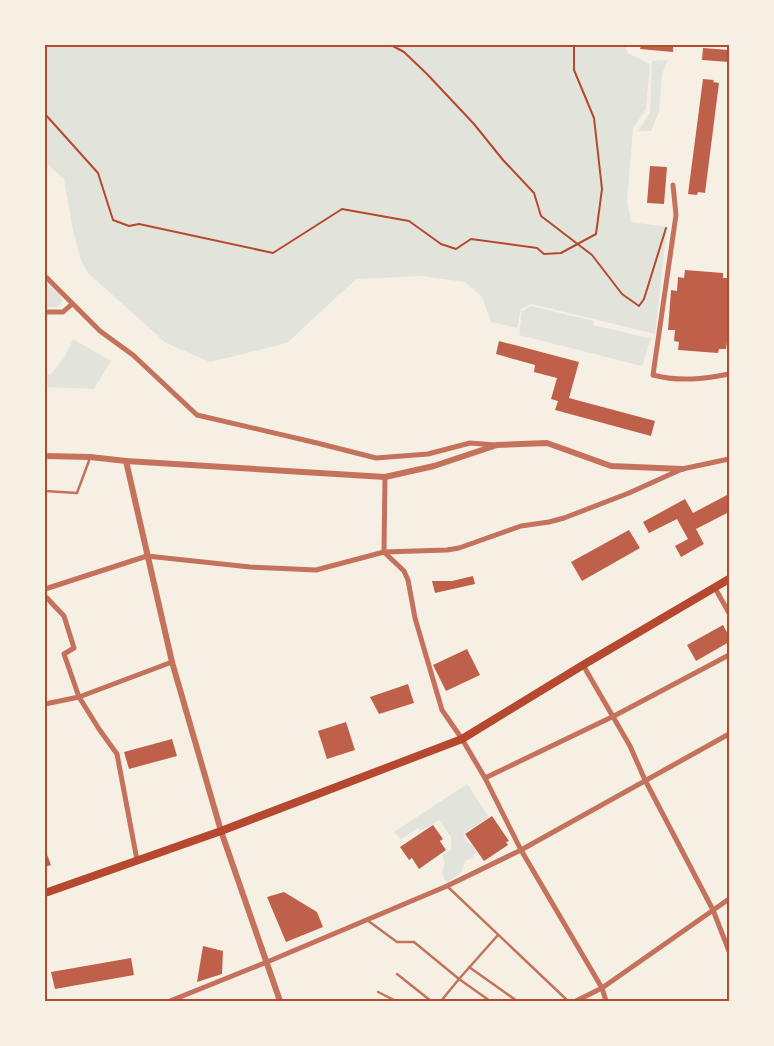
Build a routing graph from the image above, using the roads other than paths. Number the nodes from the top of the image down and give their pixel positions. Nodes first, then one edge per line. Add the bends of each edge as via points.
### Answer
1 (672, 185) dead end
2 (45, 276) edge
3 (72, 304) junction
4 (45, 312) edge
5 (729, 374) edge
6 (497, 445) junction
7 (45, 456) edge
8 (90, 457) junction
9 (729, 459) edge
10 (126, 461) junction
11 (682, 468) junction
12 (385, 477) junction
13 (45, 491) edge
14 (384, 552) junction
15 (147, 556) junction
16 (729, 579) edge
17 (715, 588) junction
18 (45, 589) edge
19 (45, 596) edge
20 (729, 613) edge
21 (729, 656) edge
22 (172, 662) junction
23 (582, 665) junction
24 (80, 697) junction
25 (45, 704) edge
26 (614, 716) junction
27 (729, 734) edge
28 (462, 739) junction
29 (485, 778) junction
30 (645, 780) junction
31 (221, 832) junction
32 (521, 850) junction
33 (137, 860) junction
34 (447, 886) junction
35 (45, 893) edge
36 (729, 899) edge
37 (712, 910) junction
38 (366, 919) junction
39 (498, 935) junction
40 (729, 951) edge
41 (267, 962) junction
42 (469, 967) junction
43 (397, 974) dead end
44 (459, 979) junction
45 (602, 988) junction
46 (378, 992) dead end
47 (170, 1001) edge
48 (280, 1001) edge
49 (396, 1001) edge
50 (431, 1001) edge
51 (441, 1001) edge
52 (490, 1001) edge
53 (517, 1001) edge
54 (568, 1001) edge
55 (576, 1001) edge
56 (606, 1001) edge

1 - 5 street via 676,215 654,375 667,379 703,379
2 - 3 street
3 - 4 street via 63,312
3 - 6 street via 197,415 376,458 428,454 470,443
6 - 11 street via 547,443 611,466
6 - 12 street via 434,466
7 - 8 street
8 - 10 street
8 - 13 lane via 77,493
9 - 11 street
10 - 12 street
10 - 15 street
11 - 14 street via 564,518 521,526 459,548
12 - 14 street
14 - 15 street via 316,570
14 - 28 street via 404,571 408,580 415,618 442,710
15 - 18 street
15 - 22 street
16 - 17 main road
17 - 20 street
17 - 23 main road
19 - 24 street via 64,616 74,648 64,654
21 - 26 street
22 - 24 street
22 - 31 street
23 - 26 street
23 - 28 main road
24 - 25 street
24 - 33 street via 117,754
26 - 29 street
26 - 30 street
27 - 30 street
28 - 29 street
28 - 31 main road
29 - 32 street
30 - 32 street
30 - 37 street
31 - 33 main road
31 - 41 street
32 - 34 street
32 - 45 street
33 - 35 main road
34 - 38 street
34 - 39 lane
36 - 37 street
37 - 40 street
37 - 45 street
38 - 41 street
38 - 44 lane via 397,942 414,942
39 - 42 lane
39 - 54 lane
41 - 47 street
41 - 48 street
42 - 44 lane
42 - 53 lane
43 - 50 lane
44 - 51 lane
44 - 52 lane
45 - 55 street
45 - 56 street
46 - 49 lane

